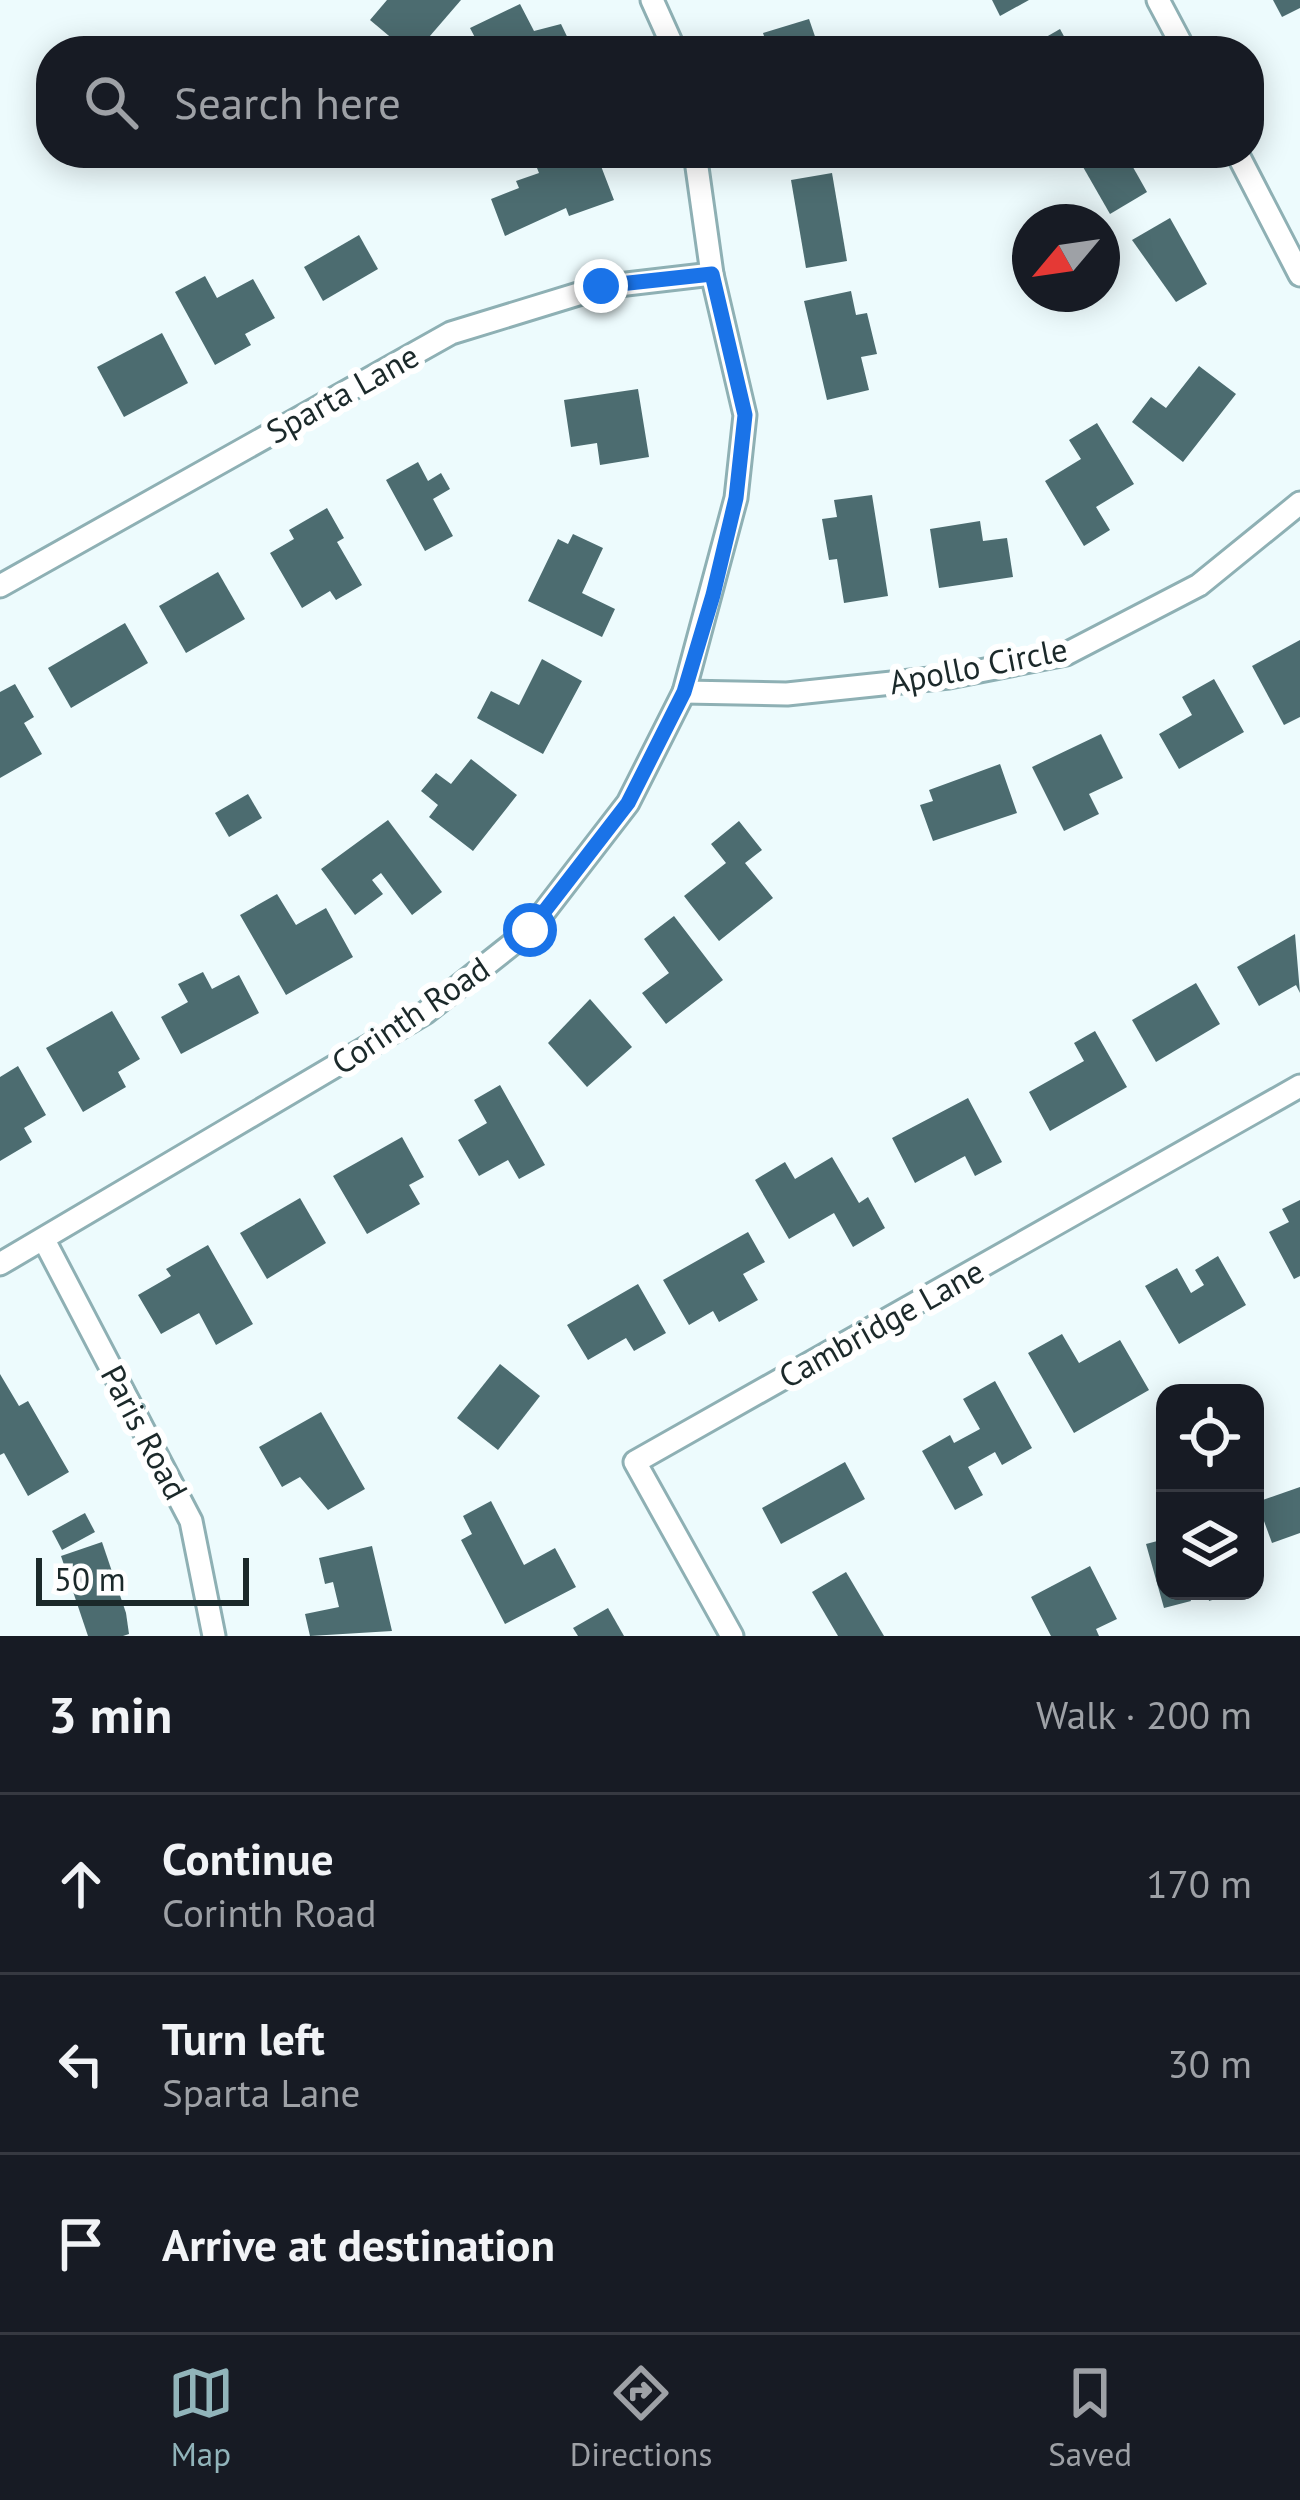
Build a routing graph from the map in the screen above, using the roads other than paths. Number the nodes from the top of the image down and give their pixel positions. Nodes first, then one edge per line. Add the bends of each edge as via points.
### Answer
1 (652, 0) edge
2 (1158, 0) edge
3 (668, 36) edge
4 (1177, 36) edge
5 (697, 168) edge
6 (1245, 168) edge
7 (712, 274) junction
8 (1300, 275) edge
9 (1300, 503) edge
10 (0, 586) edge
11 (684, 692) junction
12 (1300, 1086) edge
13 (44, 1240) junction
14 (0, 1264) edge
15 (214, 1636) edge
16 (732, 1636) edge

1 - 3 street
2 - 4 street
5 - 7 street, Corinth Road
6 - 8 street
7 - 10 street, Sparta Lane via 601,286 451,333
7 - 11 street, Corinth Road via 745,415 736,498
9 - 11 street, Apollo Circle via 1199,585 1066,654 788,694
11 - 13 street, Corinth Road via 628,803 530,930 425,1013
12 - 16 street, Cambridge Lane via 635,1462
13 - 14 street, Corinth Road
13 - 15 street, Paris Road via 191,1521

